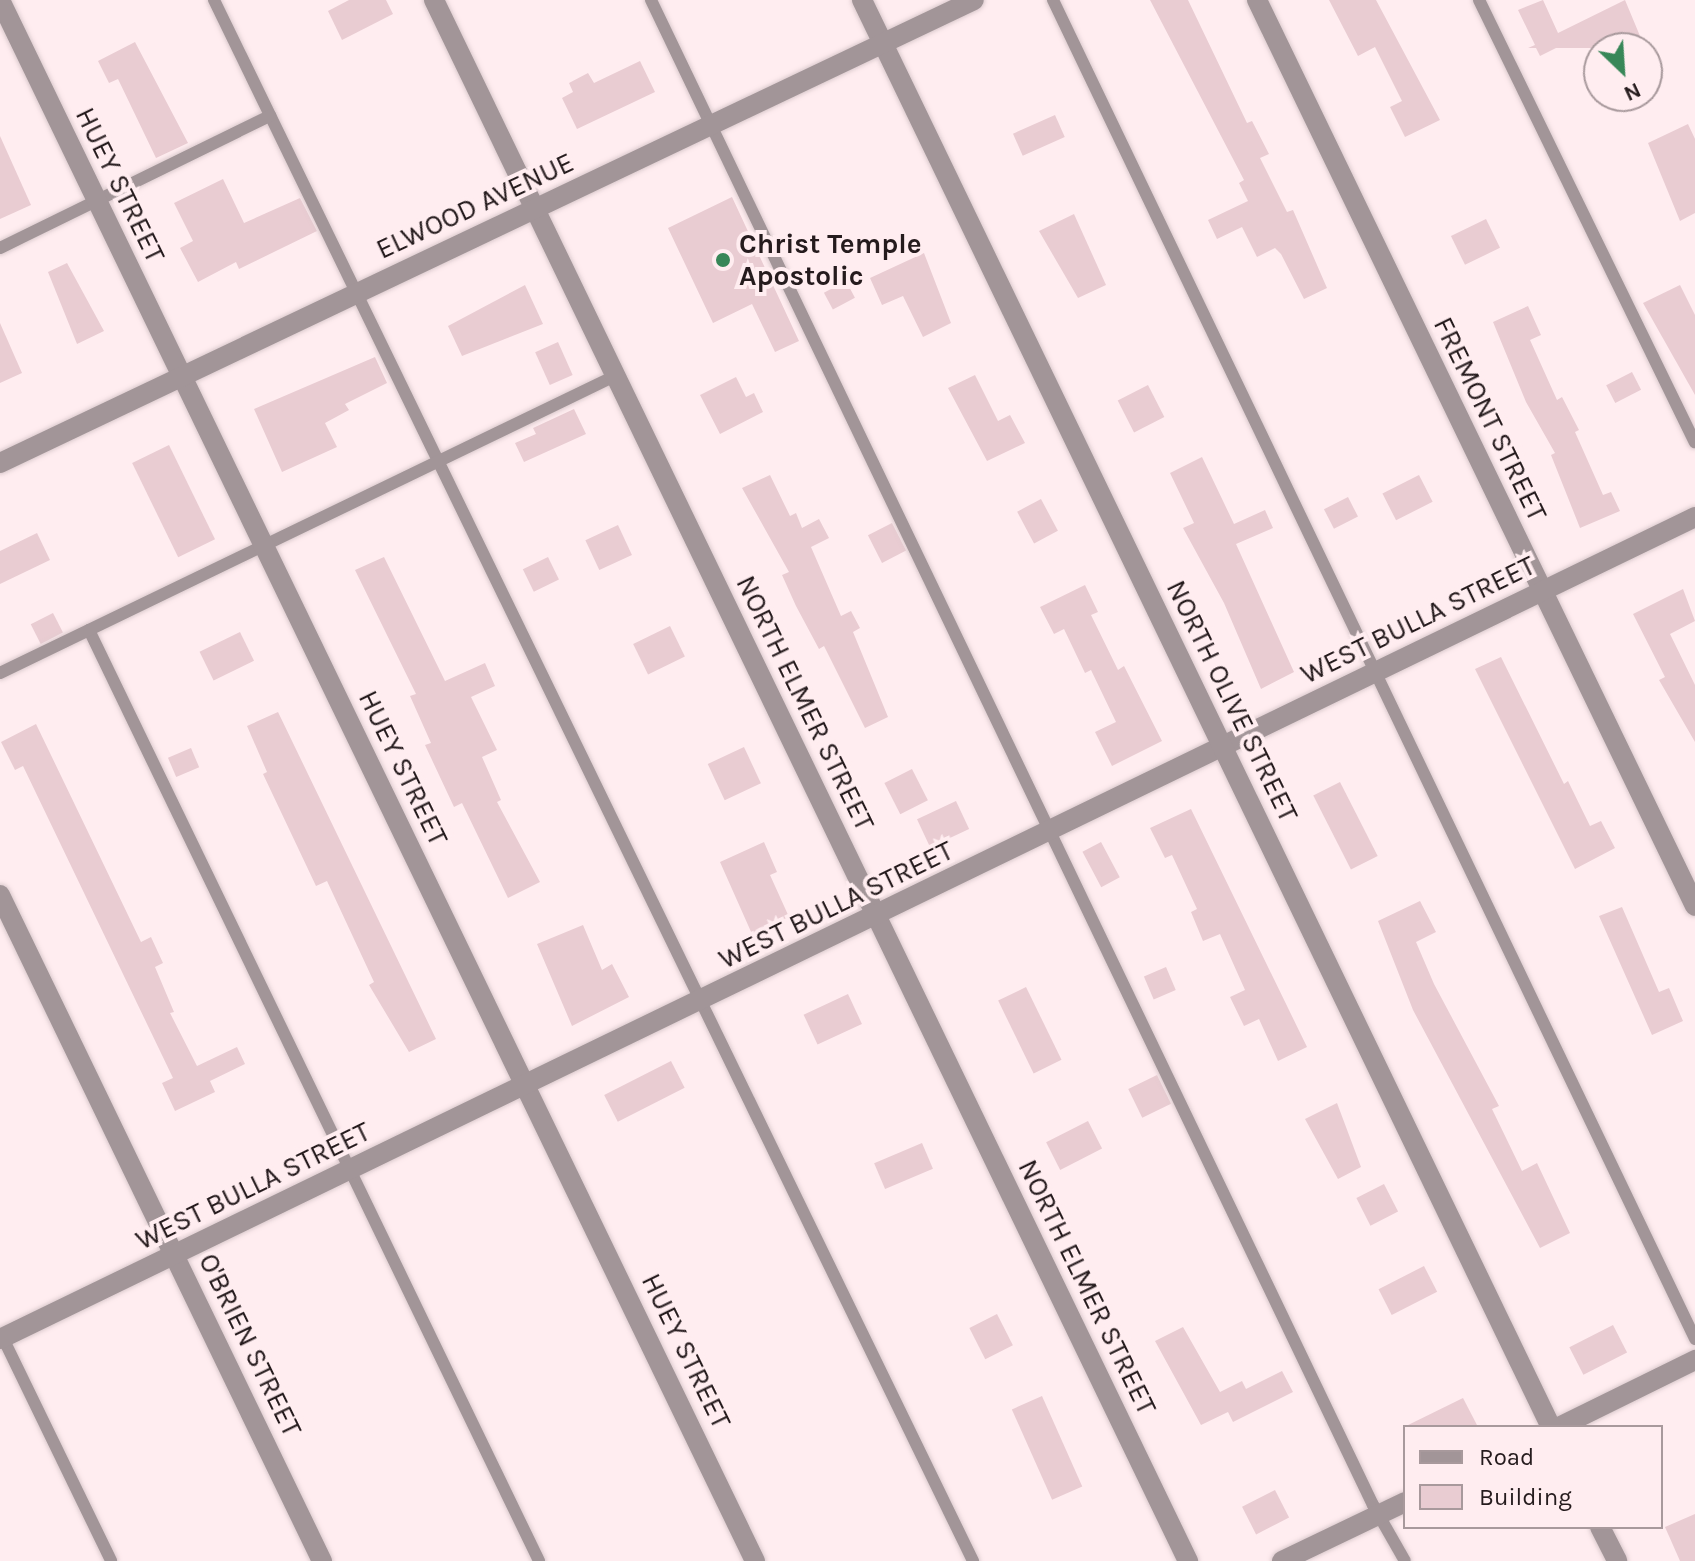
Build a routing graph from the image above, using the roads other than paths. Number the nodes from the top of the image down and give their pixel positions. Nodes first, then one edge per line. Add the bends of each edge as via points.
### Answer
1 (0, 0) edge
2 (214, 0) edge
3 (434, 0) edge
4 (651, 0) edge
5 (862, 0) edge
6 (974, 0) edge
7 (1053, 0) edge
8 (1257, 0) edge
9 (1479, 0) edge
10 (884, 44) junction
11 (270, 116) junction
12 (712, 127) junction
13 (97, 201) junction
14 (534, 208) junction
15 (0, 248) edge
16 (355, 294) junction
17 (615, 376) junction
18 (182, 377) junction
19 (1695, 442) edge
20 (0, 463) edge
21 (437, 463) junction
22 (1695, 517) edge
23 (263, 546) junction
24 (1540, 591) junction
25 (89, 630) junction
26 (1376, 670) junction
27 (0, 673) edge
28 (1223, 748) junction
29 (1051, 831) junction
30 (0, 895) edge
31 (1695, 906) edge
32 (877, 917) junction
33 (698, 1003) junction
34 (526, 1084) junction
35 (350, 1170) junction
36 (176, 1256) junction
37 (1, 1335) edge
38 (1695, 1339) edge
39 (1695, 1360) edge
40 (1550, 1425) edge
41 (1563, 1425) edge
42 (1403, 1503) edge
43 (1380, 1514) junction
44 (1601, 1529) edge
45 (111, 1561) edge
46 (322, 1561) edge
47 (539, 1561) edge
48 (755, 1561) edge
49 (973, 1561) edge
50 (1188, 1561) edge
51 (1282, 1561) edge
52 (1405, 1561) edge
53 (1617, 1561) edge

1 - 13 street, HUEY STREET
2 - 11 lane
3 - 14 street, NORTH ELMER STREET
4 - 12 lane
5 - 10 street, NORTH OLIVE STREET
6 - 10 street, ELWOOD AVENUE
7 - 26 lane
8 - 24 street, FREMONT STREET
9 - 19 lane
10 - 12 street, ELWOOD AVENUE
10 - 28 street, NORTH OLIVE STREET
11 - 13 lane
11 - 16 lane
12 - 14 street, ELWOOD AVENUE
12 - 29 lane via 838,398
13 - 15 lane
13 - 18 street, HUEY STREET
14 - 16 street, ELWOOD AVENUE
14 - 17 street, NORTH ELMER STREET
16 - 18 street, ELWOOD AVENUE
16 - 21 lane
17 - 21 lane
17 - 32 street, NORTH ELMER STREET
18 - 20 street, ELWOOD AVENUE
18 - 23 street, HUEY STREET
21 - 23 lane
21 - 33 lane
22 - 24 street, WEST BULLA STREET
23 - 25 lane
23 - 34 street, HUEY STREET
24 - 26 street, WEST BULLA STREET
24 - 31 street, FREMONT STREET
25 - 27 lane
25 - 35 lane
26 - 28 street, WEST BULLA STREET
26 - 38 lane
28 - 29 street, WEST BULLA STREET
28 - 40 street, NORTH OLIVE STREET
29 - 32 street, WEST BULLA STREET
29 - 43 lane
30 - 36 street, O'BRIEN STREET
32 - 33 street, WEST BULLA STREET
32 - 50 street, NORTH ELMER STREET
33 - 34 street, WEST BULLA STREET
33 - 49 lane
34 - 35 street, WEST BULLA STREET
34 - 48 street, HUEY STREET
35 - 36 street, WEST BULLA STREET
35 - 47 lane
36 - 37 street, WEST BULLA STREET
36 - 46 street, O'BRIEN STREET
37 - 45 lane
39 - 41 street
42 - 43 street
43 - 51 street
43 - 52 lane
44 - 53 street

